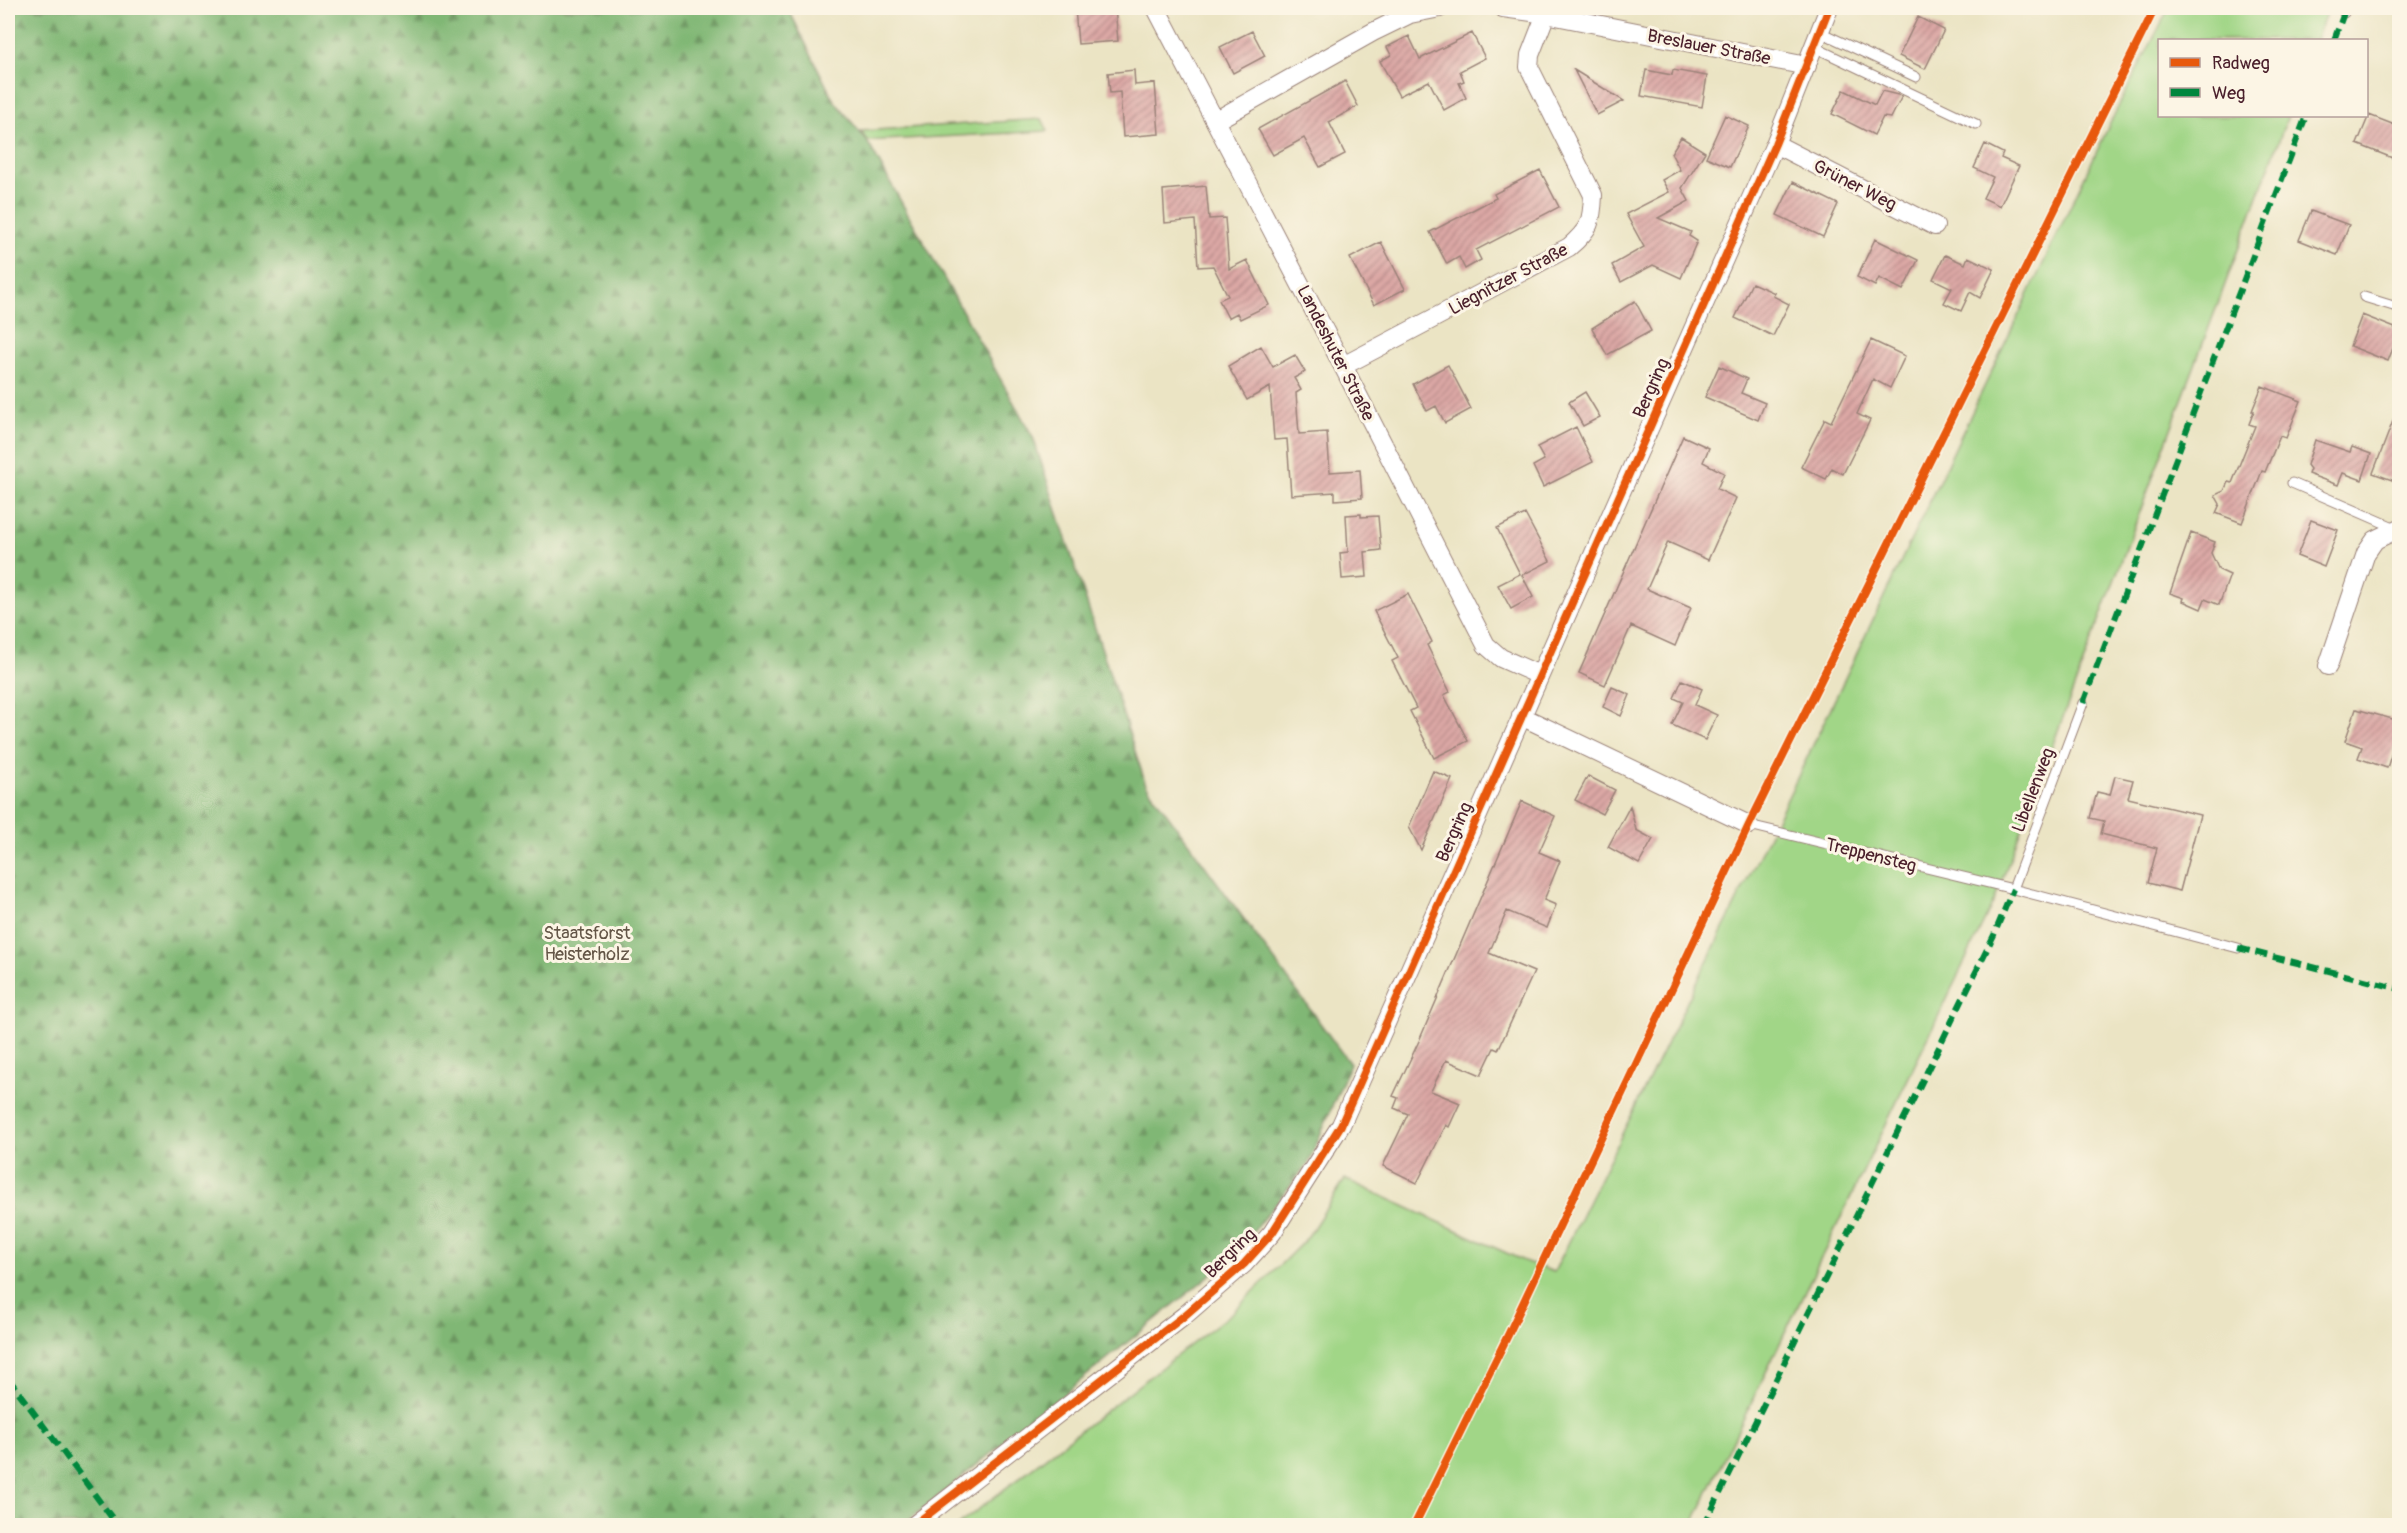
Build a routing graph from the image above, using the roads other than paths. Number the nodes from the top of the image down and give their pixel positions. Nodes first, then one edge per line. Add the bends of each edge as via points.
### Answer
1 (1156, 8) edge
2 (1440, 8) edge
3 (1503, 8) edge
4 (1829, 8) edge
5 (1546, 14) junction
6 (1817, 39) junction
7 (1807, 66) junction
8 (1916, 77) dead end
9 (1215, 121) junction
10 (1976, 124) dead end
11 (1775, 144) junction
12 (1935, 226) dead end
13 (2364, 297) dead end
14 (2400, 308) edge
15 (1343, 366) junction
16 (2292, 483) dead end
17 (2399, 529) edge
18 (2328, 666) dead end
19 (1539, 675) junction
20 (2083, 703) dead end
21 (1521, 716) junction
22 (1749, 825) joint
23 (2013, 889) junction
24 (2238, 948) dead end
25 (913, 1526) edge

1 - 9 street, Landeshuter Straße
2 - 9 street via 1410,14 1373,32
3 - 5 street, Breslauer Straße
4 - 6 street, Bergring
5 - 7 street, Breslauer Straße
5 - 15 street, Liegnitzer Straße via 1529,67 1593,195 1593,217 1586,233 1569,247
6 - 7 street, Bergring
6 - 8 lane
6 - 10 lane
7 - 11 street, Bergring
9 - 15 street, Landeshuter Straße
11 - 12 street, Grüner Weg
11 - 19 street, Bergring
13 - 14 lane
15 - 19 street, Landeshuter Straße via 1486,645 1501,658
16 - 17 lane
17 - 18 street via 2375,540 2366,552
19 - 21 street, Bergring
20 - 23 lane, Libellenweg
21 - 22 street, Treppensteg
21 - 25 street, Bergring via 1341,1125 1272,1233 1244,1264 1184,1316
22 - 23 lane, Treppensteg
23 - 24 lane, Treppensteg

